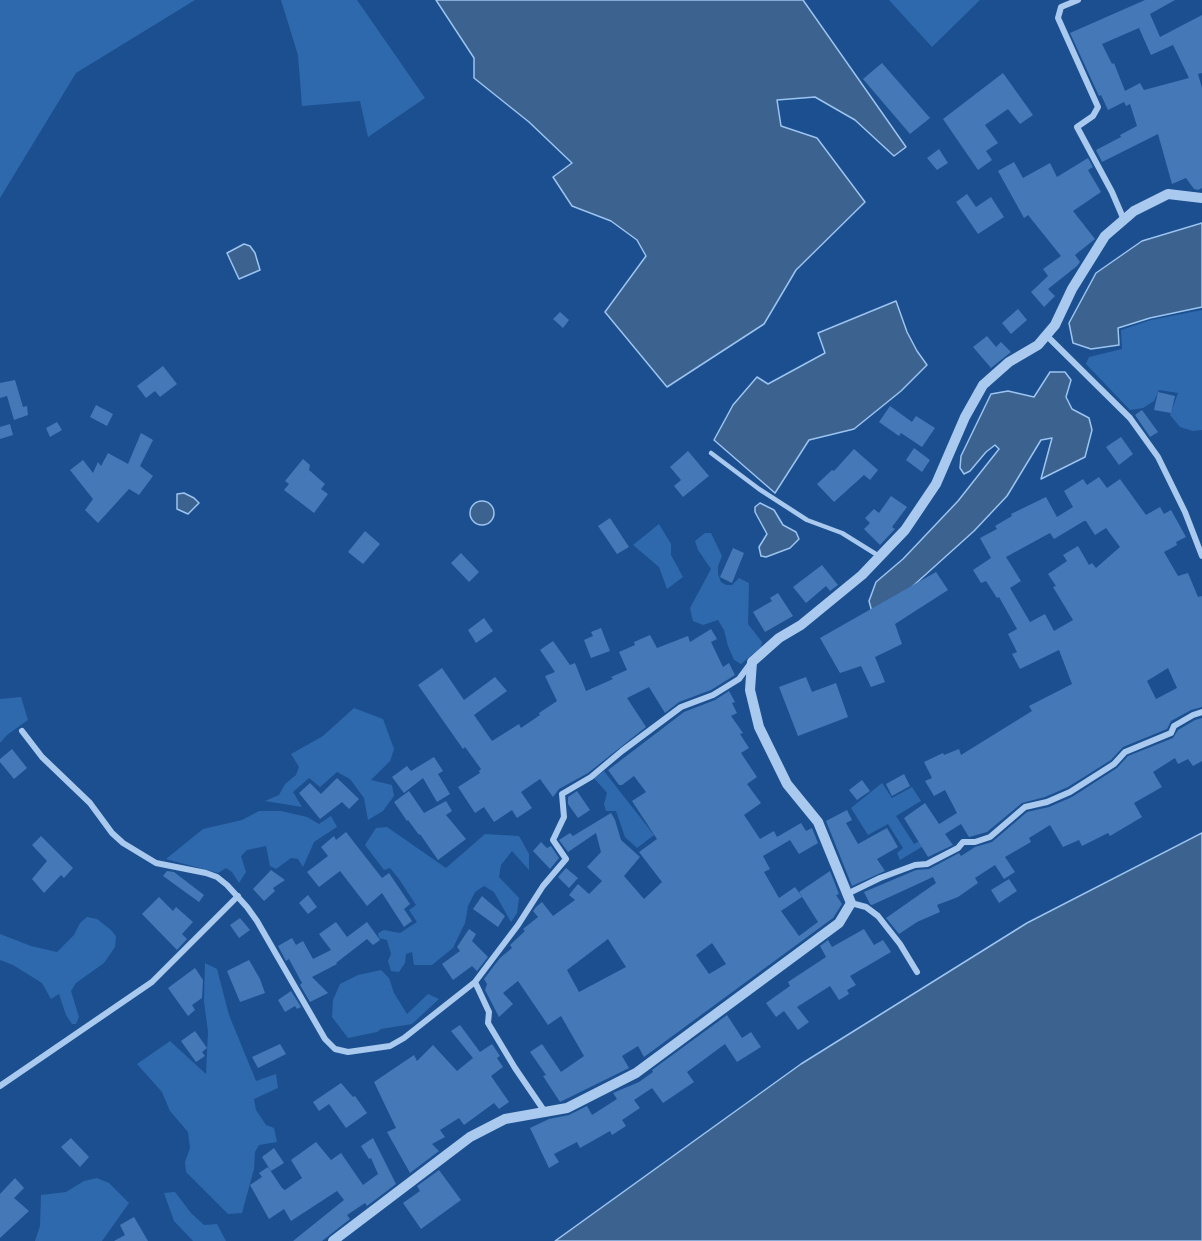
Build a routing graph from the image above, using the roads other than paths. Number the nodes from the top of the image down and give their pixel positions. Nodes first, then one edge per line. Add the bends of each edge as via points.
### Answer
1 (1078, 0) edge
2 (1202, 198) edge
3 (1124, 220) junction
4 (1046, 335) junction
5 (711, 453) dead end
6 (880, 556) junction
7 (1202, 556) edge
8 (752, 662) junction
9 (1202, 712) edge
10 (22, 731) dead end
11 (238, 896) junction
12 (849, 898) junction
13 (917, 972) dead end
14 (475, 982) junction
15 (0, 1086) edge
16 (545, 1113) junction
17 (333, 1241) edge

1 - 3 street via 1061,7 1058,18 1098,107 1093,116 1077,127
2 - 3 street via 1168,194
3 - 4 street via 1105,236
4 - 6 street via 983,385 936,484 905,530
4 - 7 street via 1130,418 1158,457
5 - 6 lane via 807,520 843,533
6 - 8 street via 862,575
8 - 12 street via 750,690 759,727 787,784 818,822
8 - 14 street via 739,679 681,707 591,777 562,794 564,817 553,840 566,859
9 - 12 street via 1174,726 1171,733 1125,752 1114,764 1070,792 1025,807 990,837 963,842 927,864 880,878
10 - 11 street via 42,758 90,803 123,843 156,863 217,878
11 - 14 street via 257,921 325,1039 335,1049 348,1052 390,1046
11 - 15 street via 152,982
12 - 13 street via 878,916
12 - 16 street via 839,923 636,1073 567,1108
14 - 16 street via 489,1012 488,1023
16 - 17 street via 506,1119 470,1137

